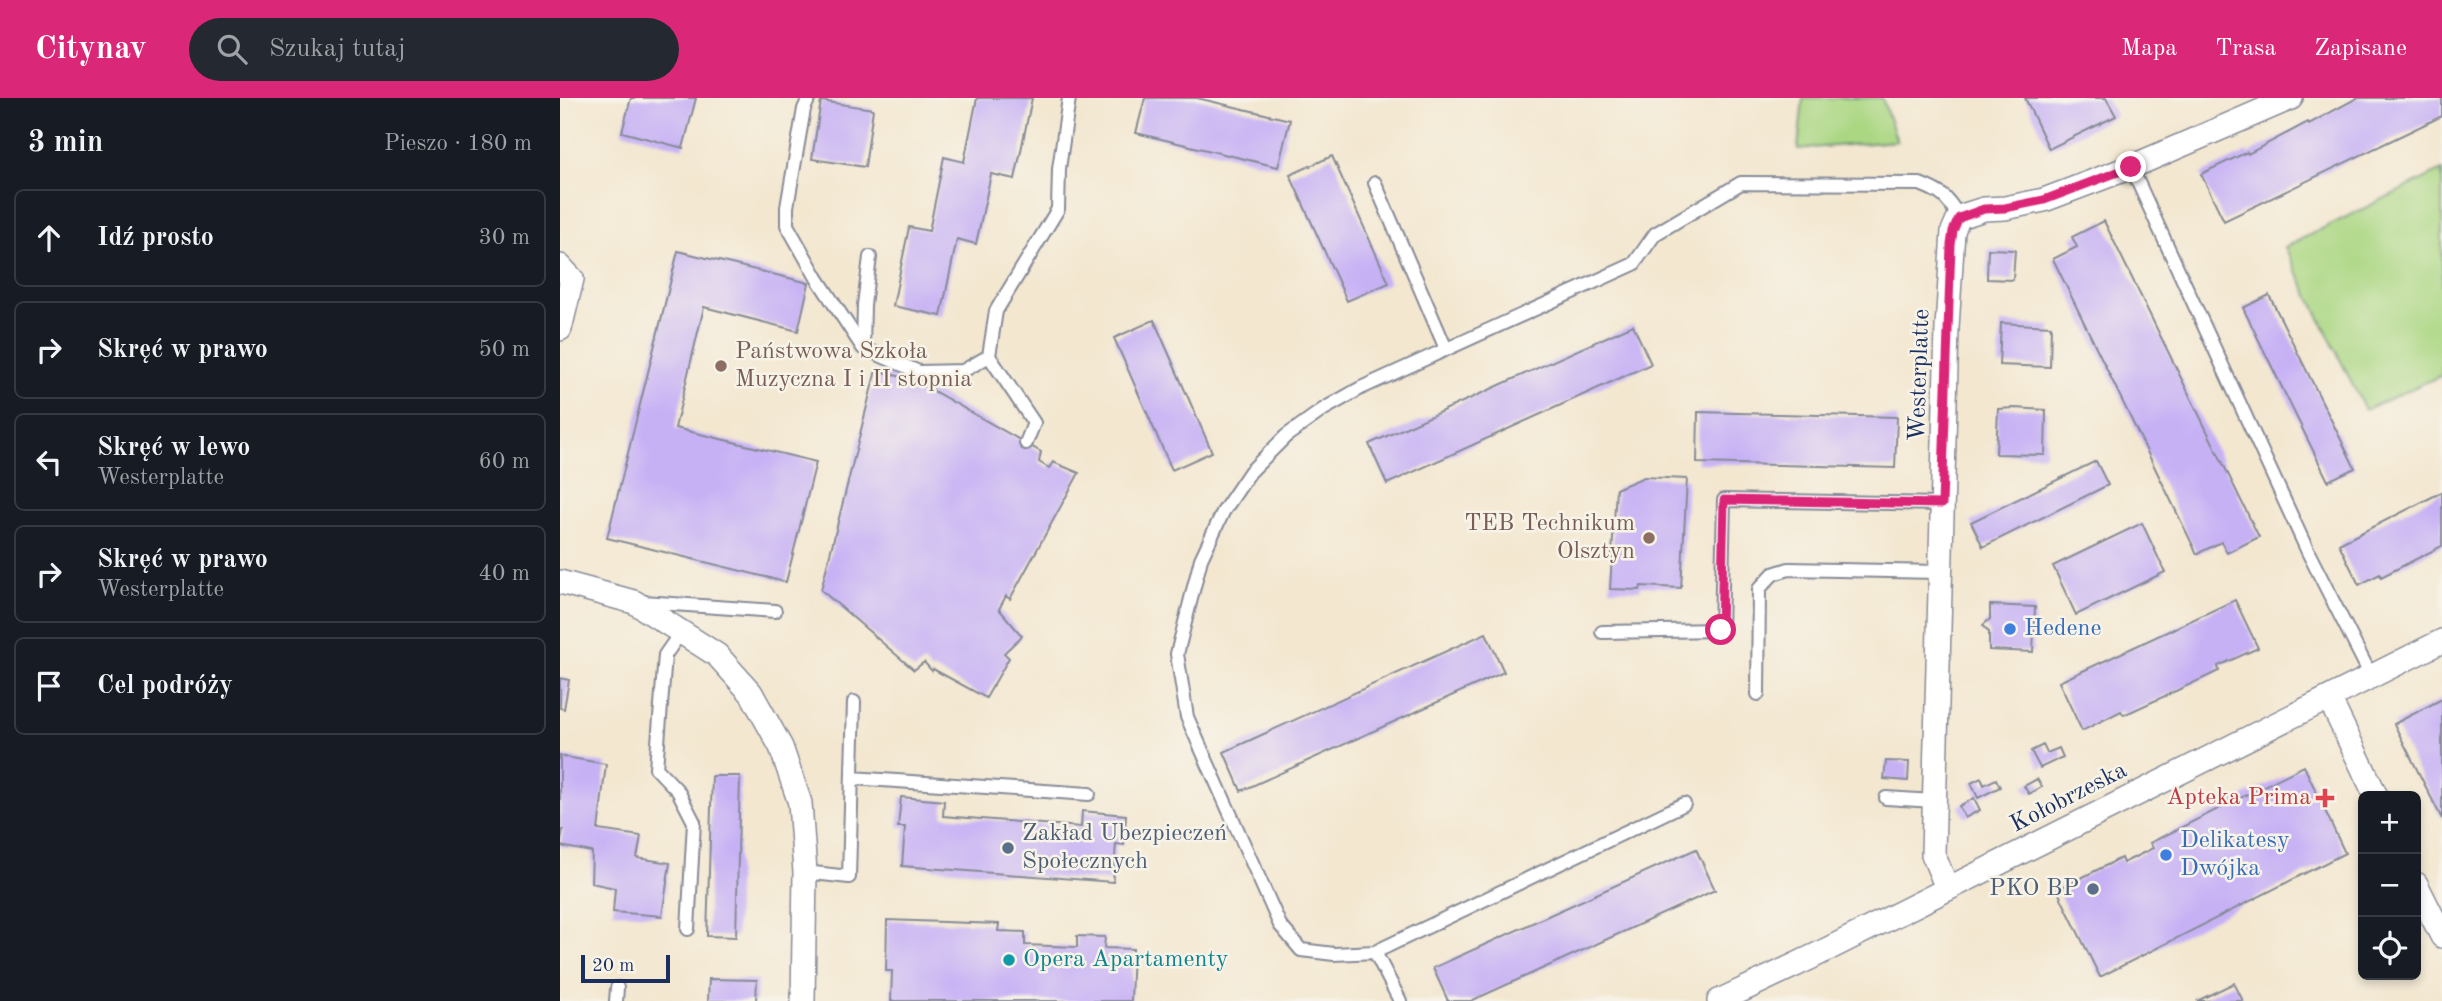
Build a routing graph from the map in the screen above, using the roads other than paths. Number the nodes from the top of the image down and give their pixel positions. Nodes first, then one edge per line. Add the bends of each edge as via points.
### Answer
1 (809, 98) edge
2 (1069, 98) edge
3 (2291, 98) edge
4 (2131, 167) junction
5 (1375, 183) dead end
6 (1959, 218) junction
7 (870, 257) dead end
8 (566, 272) edge
9 (560, 329) edge
10 (863, 348) junction
11 (1446, 349) junction
12 (989, 356) junction
13 (1026, 443) dead end
14 (1942, 504) junction
15 (1940, 572) junction
16 (560, 582) edge
17 (634, 602) junction
18 (775, 611) dead end
19 (681, 632) junction
20 (1602, 632) dead end
21 (2442, 641) edge
22 (2371, 676) junction
23 (1758, 694) dead end
24 (2329, 698) junction
25 (854, 702) dead end
26 (852, 778) junction
27 (2374, 791) edge
28 (1089, 794) dead end
29 (1886, 799) dead end
30 (1934, 801) junction
31 (1684, 804) dead end
32 (805, 872) junction
33 (1947, 888) junction
34 (2421, 894) edge
35 (688, 929) dead end
36 (2442, 936) edge
37 (1375, 952) junction
38 (803, 1001) edge
39 (1400, 1001) edge
40 (1719, 1001) edge

1 - 10 lane via 787,225
2 - 12 lane via 1058,209 996,311
3 - 4 street
4 - 6 street via 2044,200 1984,209
4 - 22 lane via 2308,552
5 - 11 lane
6 - 11 lane via 1948,198 1920,184 1741,183 1655,234 1634,264
6 - 14 street, Westerplatte via 1951,245
7 - 10 lane
8 - 9 street
10 - 12 lane via 919,372 963,371
11 - 37 lane via 1324,409 1286,436 1250,472 1223,512 1201,559 1177,654 1186,718 1280,925 1300,950
12 - 13 lane via 1034,424
14 - 15 street, Westerplatte
14 - 20 lane via 1724,500 1721,630
15 - 23 lane via 1789,569 1773,574 1759,589
15 - 30 street, Westerplatte
16 - 17 street
17 - 18 lane
17 - 19 street
19 - 32 street via 717,655 751,693 781,747 800,803
19 - 35 lane via 665,655 656,768 678,791 694,822
21 - 22 street, Kołobrzeska
22 - 24 street, Kołobrzeska
24 - 27 street
24 - 33 street, Kołobrzeska
25 - 26 lane
26 - 28 lane
26 - 32 lane via 849,877
29 - 30 lane
30 - 33 street, Westerplatte via 1934,854
31 - 37 lane
32 - 38 street
33 - 40 street, Kołobrzeska
34 - 36 street
37 - 39 lane

